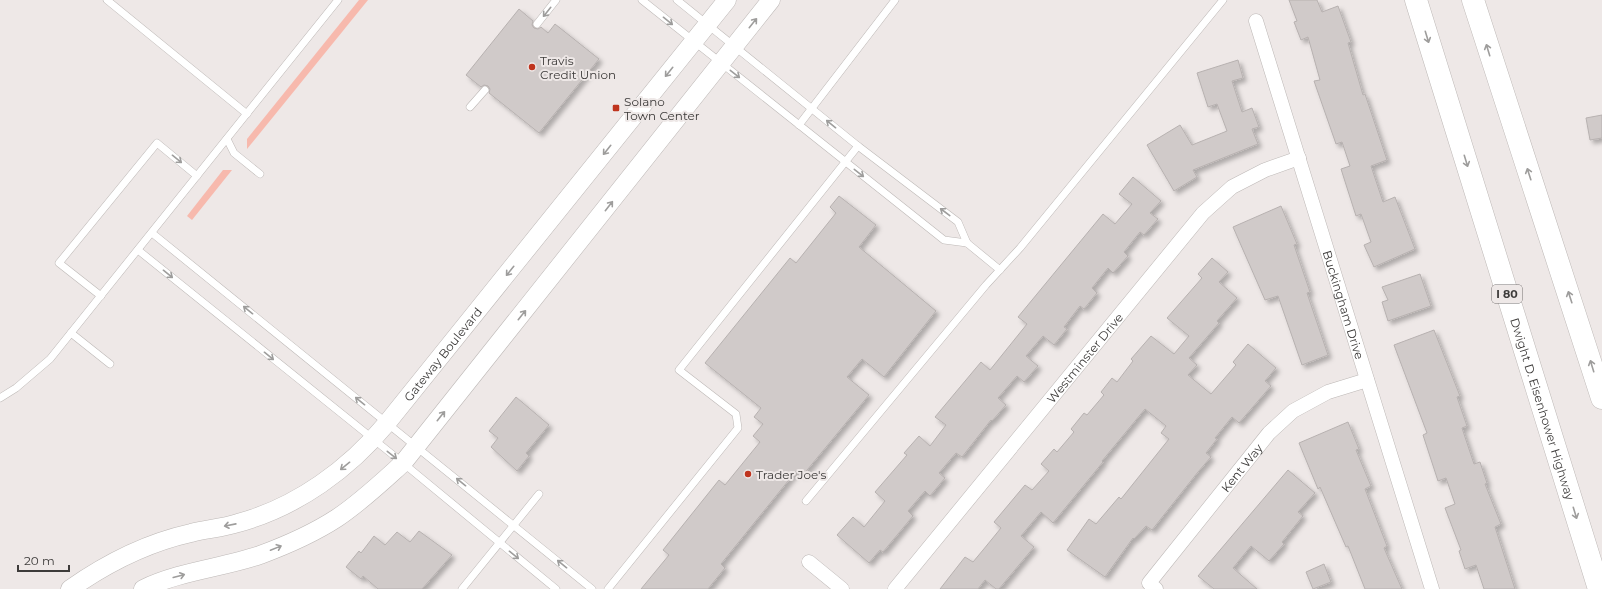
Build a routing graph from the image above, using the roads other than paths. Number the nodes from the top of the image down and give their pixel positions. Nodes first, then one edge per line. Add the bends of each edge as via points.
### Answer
1 (107, 0) edge
2 (338, 0) edge
3 (556, 0) edge
4 (642, 0) edge
5 (677, 0) edge
6 (727, 0) edge
7 (771, 0) edge
8 (895, 0) edge
9 (1223, 0) edge
10 (1416, 0) edge
11 (1473, 0) edge
12 (1256, 21) dead end
13 (537, 24) dead end
14 (707, 24) junction
15 (694, 42) junction
16 (735, 46) junction
17 (722, 64) junction
18 (484, 90) dead end
19 (470, 107) dead end
20 (812, 109) junction
21 (247, 114) junction
22 (799, 125) junction
23 (226, 139) junction
24 (858, 146) junction
25 (1299, 158) junction
26 (846, 162) junction
27 (260, 174) dead end
28 (198, 176) junction
29 (152, 233) junction
30 (967, 243) junction
31 (138, 250) junction
32 (1000, 270) junction
33 (101, 296) junction
34 (71, 333) junction
35 (110, 364) dead end
36 (1367, 380) junction
37 (0, 398) edge
38 (1602, 398) edge
39 (387, 423) junction
40 (373, 440) junction
41 (417, 446) junction
42 (403, 463) junction
43 (539, 494) dead end
44 (806, 500) dead end
45 (514, 525) junction
46 (499, 543) junction
47 (809, 562) dead end
48 (70, 589) edge
49 (143, 589) edge
50 (462, 589) edge
51 (556, 589) edge
52 (592, 589) edge
53 (608, 589) edge
54 (842, 589) edge
55 (895, 589) edge
56 (1156, 589) edge
57 (1432, 589) edge
58 (1599, 589) edge

1 - 21 lane
2 - 21 lane
3 -> 13 lane
4 -> 15 lane
5 - 14 lane
6 - 14 street, Gateway Boulevard
16 -> 7 street
8 - 20 lane
9 - 32 lane
10 -> 58 highway, Dwight D. Eisenhower Highway / I 80
38 -> 11 highway
12 - 25 street, Buckingham Drive
14 - 15 street, Gateway Boulevard
14 - 16 lane
15 - 17 lane
15 -> 39 street, Gateway Boulevard
16 - 17 street
16 - 20 lane
17 -> 22 lane
41 -> 17 street
18 - 19 lane
20 - 22 lane
24 -> 20 lane
21 - 23 lane
22 - 26 lane
23 - 27 lane via 234,154
23 - 28 lane
24 - 26 lane
30 -> 24 lane via 958,222
25 - 36 street, Buckingham Drive
25 - 55 street, Westminster Drive via 1265,170 1232,187 1203,213
26 -> 30 lane via 944,240
26 - 53 lane via 679,370 736,414 738,428
28 - 29 lane
33 -> 28 lane via 59,263 157,143
29 - 31 lane
39 -> 29 lane
30 - 32 lane
31 - 33 lane
31 -> 40 lane
32 - 44 lane
33 - 34 lane
34 - 35 lane
34 - 37 lane via 50,359
36 - 56 street, Kent Way via 1328,392 1293,411 1269,433 1149,583
36 - 57 street, Buckingham Drive
39 - 40 street, Gateway Boulevard
39 - 41 lane
40 -> 42 lane
40 -> 48 street, Gateway Boulevard via 348,464 315,489 272,511 238,524 190,533 150,545 122,557
41 - 42 street
45 -> 41 lane
42 - 46 lane
49 -> 42 street via 161,580 259,555 302,537 367,496
43 - 45 lane
45 - 46 lane
52 -> 45 lane
46 - 50 lane
46 -> 51 lane
47 - 54 street

